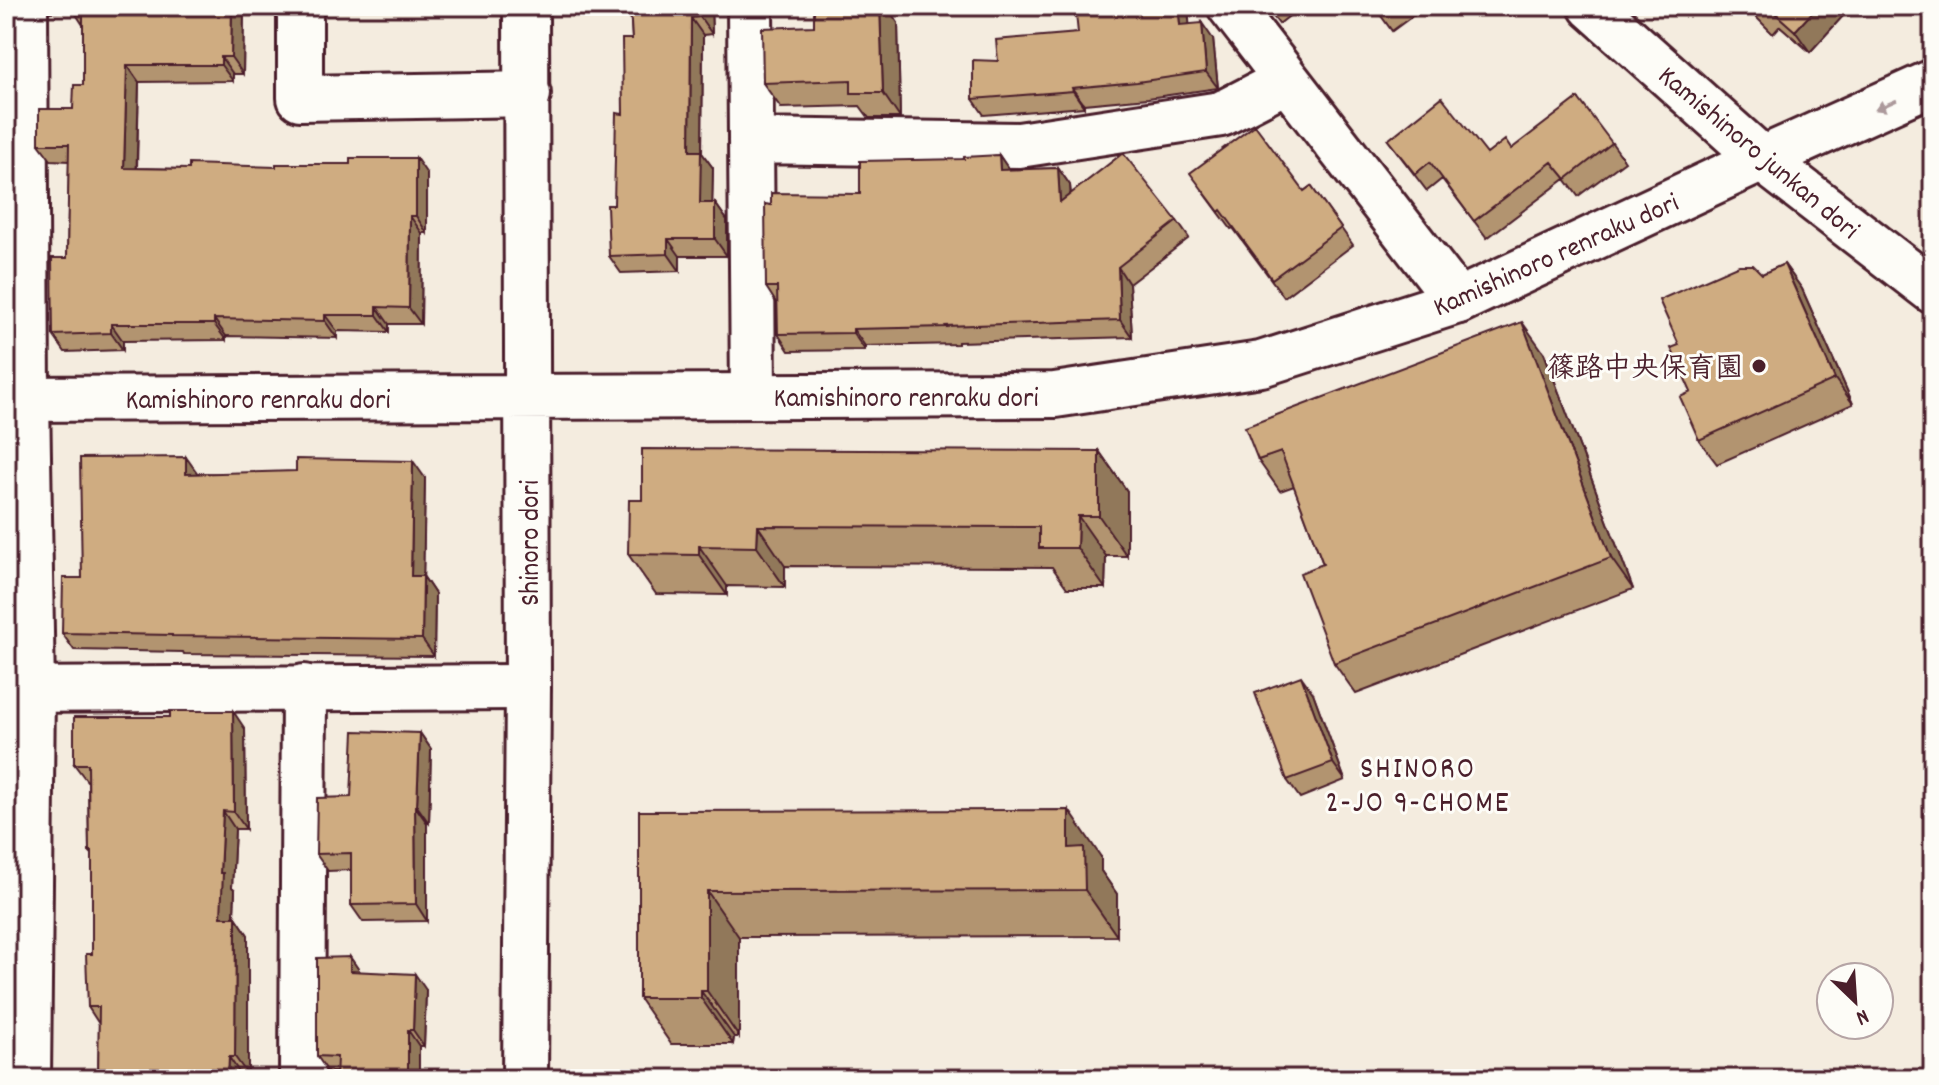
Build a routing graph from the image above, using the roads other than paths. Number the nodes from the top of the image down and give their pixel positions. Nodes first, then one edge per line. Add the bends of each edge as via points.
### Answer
1 (25, 6) edge
2 (300, 6) edge
3 (526, 6) edge
4 (750, 6) edge
5 (1230, 6) edge
6 (1591, 6) edge
7 (1287, 80) junction
8 (1933, 82) edge
9 (528, 94) junction
10 (751, 141) junction
11 (1762, 159) junction
12 (1933, 291) edge
13 (1458, 301) junction
14 (753, 396) junction
15 (528, 397) junction
16 (17, 399) edge
17 (304, 687) junction
18 (528, 687) junction
19 (19, 690) edge
20 (18, 950) edge
21 (28, 1079) edge
22 (302, 1079) edge
23 (525, 1079) edge

1 - 16 street
2 - 9 street via 300,98
3 - 9 street, Shinoro dori
4 - 10 street
5 - 7 street
6 - 11 street, Kamishinoro junkan dori
7 - 10 street via 1221,114 1019,145
7 - 13 street
8 -> 11 street, Kamishinoro renraku dori
9 - 15 street, Shinoro dori
10 - 14 street
11 - 12 street, Kamishinoro junkan dori
11 - 13 street, Kamishinoro renraku dori
13 - 14 street, Kamishinoro renraku dori via 1261,364 1055,395
14 - 15 street, Kamishinoro renraku dori
15 - 16 street, Kamishinoro renraku dori
15 - 18 street, Shinoro dori
16 - 19 street
17 - 18 street
17 - 19 street
17 - 22 street
18 - 23 street, Shinoro dori
19 - 20 street
20 - 21 street

